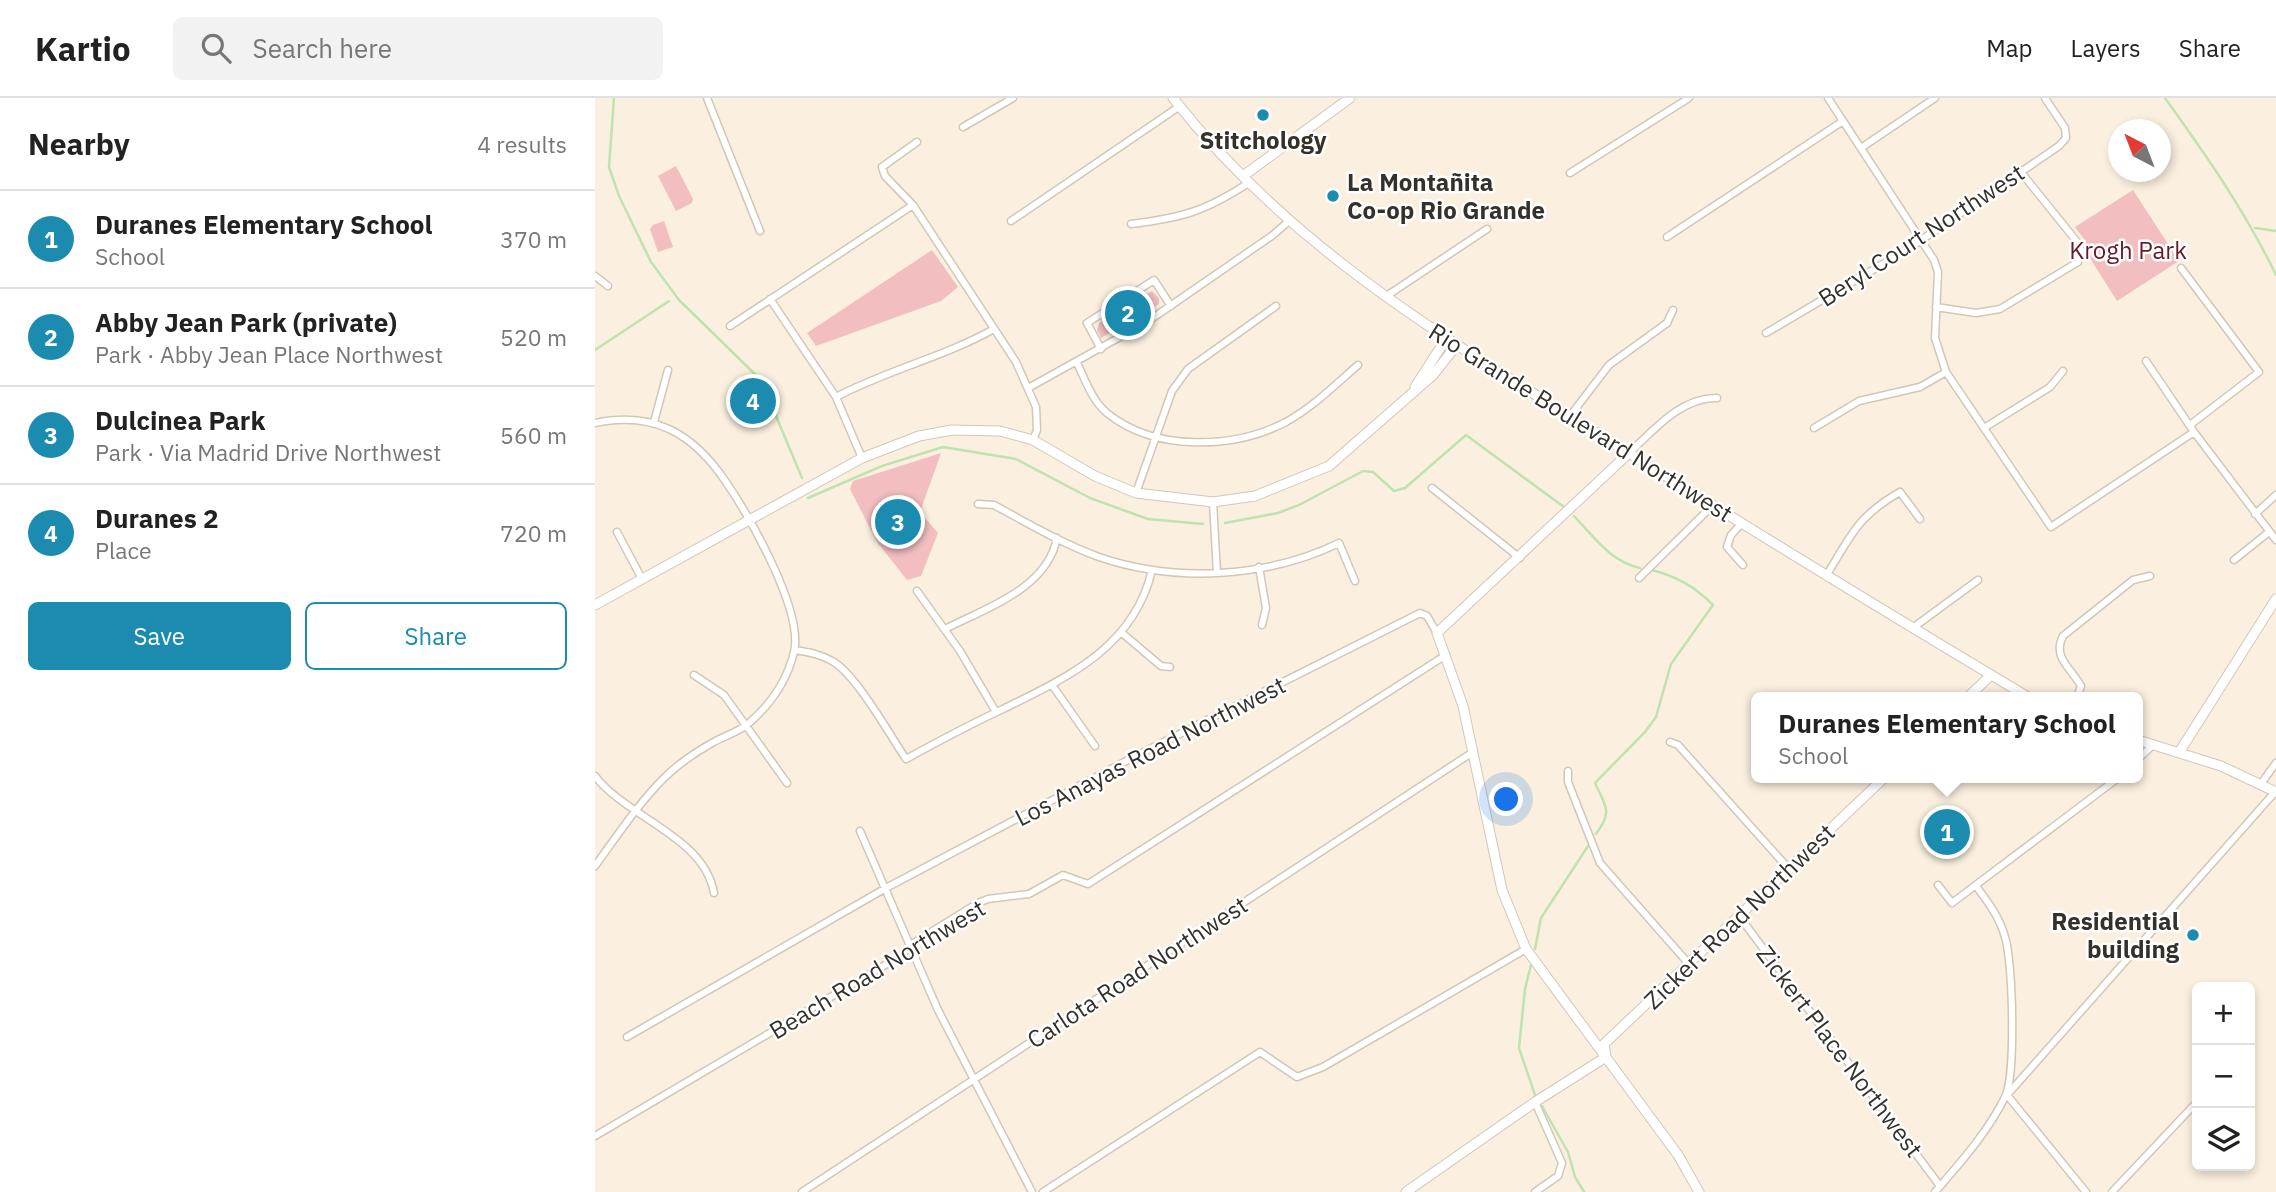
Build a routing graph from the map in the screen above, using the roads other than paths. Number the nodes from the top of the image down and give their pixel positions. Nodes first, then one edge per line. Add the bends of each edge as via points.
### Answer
1 (707, 98) edge
2 (1013, 98) edge
3 (1350, 98) edge
4 (1689, 98) edge
5 (1828, 98) edge
6 (1935, 98) edge
7 (2045, 98) edge
8 (1176, 102) edge
9 (1843, 121) junction
10 (963, 127) dead end
11 (917, 142) dead end
12 (1861, 148) junction
13 (2020, 172) junction
14 (1570, 173) dead end
15 (1246, 179) junction
16 (913, 205) junction
17 (1289, 220) junction
18 (1011, 221) dead end
19 (1131, 224) dead end
20 (1487, 229) dead end
21 (760, 231) dead end
22 (1667, 237) dead end
23 (1922, 239) junction
24 (2181, 268) dead end
25 (595, 276) edge
26 (608, 286) dead end
27 (1385, 297) junction
28 (770, 299) junction
29 (1171, 306) junction
30 (1276, 306) dead end
31 (1936, 307) junction
32 (1673, 310) dead end
33 (730, 326) dead end
34 (995, 329) junction
35 (1766, 333) dead end
36 (1446, 339) junction
37 (1456, 346) junction
38 (1101, 349) junction
39 (2146, 361) dead end
40 (1077, 363) junction
41 (1358, 365) dead end
42 (668, 370) dead end
43 (2063, 371) dead end
44 (1946, 372) junction
45 (1030, 387) junction
46 (1415, 389) junction
47 (836, 397) junction
48 (1717, 398) dead end
49 (1570, 416) junction
50 (654, 422) junction
51 (595, 423) edge
52 (1814, 428) dead end
53 (1984, 428) junction
54 (2192, 429) junction
55 (1155, 437) junction
56 (1033, 440) junction
57 (1629, 453) junction
58 (862, 458) junction
59 (1432, 488) dead end
60 (1136, 493) junction
61 (2276, 495) edge
62 (1213, 502) junction
63 (978, 504) dead end
64 (1713, 505) junction
65 (2255, 514) junction
66 (1920, 519) dead end
67 (748, 520) junction
68 (1742, 523) junction
69 (2269, 531) junction
70 (617, 533) dead end
71 (1057, 538) junction
72 (2276, 540) edge
73 (1520, 558) junction
74 (2234, 560) dead end
75 (1743, 565) dead end
76 (1259, 567) junction
77 (1152, 570) junction
78 (1217, 573) junction
79 (1828, 573) junction
80 (2150, 576) dead end
81 (1639, 578) dead end
82 (642, 579) junction
83 (1977, 580) dead end
84 (1355, 581) dead end
85 (917, 591) dead end
86 (2276, 599) edge
87 (595, 605) edge
88 (1262, 625) dead end
89 (1914, 627) junction
90 (945, 629) junction
91 (1122, 634) junction
92 (1437, 634) junction
93 (795, 650) junction
94 (1446, 655) junction
95 (1170, 667) dead end
96 (694, 675) dead end
97 (1991, 675) junction
98 (1052, 685) junction
99 (1973, 692) edge
100 (2020, 692) edge
101 (2079, 692) edge
102 (996, 712) junction
103 (747, 726) junction
104 (2143, 741) edge
105 (1670, 742) dead end
106 (2154, 744) junction
107 (1095, 746) dead end
108 (2180, 751) junction
109 (1473, 752) junction
110 (2143, 754) edge
111 (2276, 763) edge
112 (1568, 771) dead end
113 (595, 776) edge
114 (787, 783) dead end
115 (1879, 783) edge
116 (2110, 783) edge
117 (2260, 785) junction
118 (2275, 792) edge
119 (637, 810) junction
120 (860, 831) dead end
121 (595, 866) edge
122 (1789, 869) junction
123 (1938, 885) dead end
124 (1976, 886) junction
125 (886, 888) junction
126 (714, 893) dead end
127 (1739, 916) junction
128 (910, 945) junction
129 (1526, 949) junction
130 (1689, 964) junction
131 (627, 1037) dead end
132 (1606, 1057) junction
133 (974, 1080) junction
134 (2007, 1095) junction
135 (1535, 1102) junction
136 (2192, 1106) edge
137 (595, 1136) edge
138 (1937, 1189) edge
139 (802, 1192) edge
140 (1032, 1192) edge
141 (1043, 1192) edge
142 (1406, 1192) edge
143 (1535, 1192) edge
144 (1699, 1192) edge
145 (2086, 1192) edge
146 (2112, 1192) edge

1 - 21 street
2 - 10 street
3 - 15 street
4 - 14 street
5 - 9 street
6 - 12 street
7 - 13 street, Beryl Court Northwest via 2065,128 2066,138
8 - 15 street, Rio Grande Boulevard Northwest
8 - 18 street
9 - 12 street
9 - 22 street
11 - 16 street via 883,167 885,176
12 - 23 street
13 - 23 street, Beryl Court Northwest
13 - 31 street via 2081,251 2073,267 2000,310 1976,313
15 - 17 street, Rio Grande Boulevard Northwest
15 - 19 street via 1224,199 1188,215
16 - 28 street
16 - 34 street
17 - 27 street, Rio Grande Boulevard Northwest via 1319,249
17 - 29 street
20 - 27 street
23 - 31 street via 1938,272
23 - 35 street, Beryl Court Northwest
24 - 54 street via 2259,372
25 - 26 street
27 - 36 street, Rio Grande Boulevard Northwest
28 - 33 street
28 - 47 street
29 - 38 street
29 - 38 street via 1154,280 1087,323
30 - 55 street via 1188,369 1172,391
31 - 44 street via 1935,338
32 - 49 street via 1667,323 1598,376
34 - 45 street
34 - 47 street via 962,347
36 - 37 street, Rio Grande Boulevard Northwest
36 - 46 street
37 - 46 street
37 - 49 street, Rio Grande Boulevard Northwest
38 - 40 street
39 - 54 street
40 - 45 street
40 - 55 street via 1106,412
41 - 55 street via 1318,400 1247,438 1187,442
42 - 50 street
43 - 53 street via 2050,387
44 - 52 street via 1920,387 1859,401
44 - 53 street
45 - 56 street via 1037,417
46 - 62 street via 1359,442 1318,472 1255,496
47 - 58 street
48 - 57 street via 1685,406
49 - 57 street, Rio Grande Boulevard Northwest
50 - 51 street
50 - 67 street via 697,446
53 - 54 street via 2051,527
54 - 65 street
55 - 60 street
56 - 58 street via 1000,431 952,430 919,436
56 - 60 street via 1080,469
57 - 64 street, Rio Grande Boulevard Northwest
57 - 73 street
58 - 67 street
59 - 73 street
60 - 62 street
61 - 65 street
62 - 78 street
63 - 71 street via 993,505
64 - 68 street, Rio Grande Boulevard Northwest
64 - 81 street
65 - 69 street
66 - 79 street via 1900,492 1887,499 1866,513
67 - 82 street
67 - 93 street via 791,609
68 - 75 street via 1727,547
68 - 79 street, Rio Grande Boulevard Northwest
69 - 72 street
69 - 74 street
70 - 82 street
71 - 77 street via 1096,556
71 - 90 street via 1051,556 1019,591
73 - 92 street
76 - 78 street
76 - 84 street via 1339,544
76 - 88 street via 1266,608
77 - 78 street
77 - 91 street via 1141,602
79 - 89 street, Rio Grande Boulevard Northwest
80 - 101 street via 2133,580 2063,636 2057,646 2081,687
82 - 87 street
83 - 89 street
85 - 90 street
86 - 108 street
89 - 97 street, Rio Grande Boulevard Northwest
90 - 102 street
91 - 95 street via 1161,666
91 - 98 street via 1097,657
92 - 94 street
92 - 125 street, Los Anayas Road Northwest via 1427,616 1420,613
93 - 102 street via 813,652 848,674 905,759
93 - 103 street via 775,698
94 - 109 street
94 - 128 street, Beach Road Northwest via 1088,884 1063,875 1029,894 988,899
96 - 103 street via 724,695
97 - 99 street
97 - 100 street, Rio Grande Boulevard Northwest
98 - 102 street
98 - 107 street
103 - 114 street
103 - 119 street via 665,776
104 - 106 street
105 - 122 street via 1678,745
106 - 108 street
106 - 110 street
108 - 117 street
109 - 129 street via 1502,890
109 - 133 street, Carlota Road Northwest
111 - 117 street
112 - 130 street via 1568,782 1600,863
113 - 119 street
115 - 122 street, Zickert Road Northwest
116 - 124 street
117 - 118 street
118 - 134 street
119 - 121 street
119 - 126 street via 695,855 710,873
120 - 125 street
122 - 127 street, Zickert Road Northwest
123 - 124 street via 1952,903
124 - 134 street via 2000,922 2009,956
125 - 128 street
125 - 131 street, Los Anayas Road Northwest
127 - 130 street, Zickert Road Northwest
127 - 138 street, Zickert Place Northwest
128 - 133 street
128 - 137 street, Beach Road Northwest via 902,956
129 - 132 street
129 - 141 street via 1323,1067 1297,1077 1260,1052
130 - 132 street, Zickert Road Northwest via 1604,1044
132 - 135 street
132 - 144 street via 1678,1155
133 - 139 street, Carlota Road Northwest
133 - 140 street
134 - 138 street
134 - 145 street
135 - 142 street
135 - 143 street via 1562,1163 1558,1176
136 - 146 street

